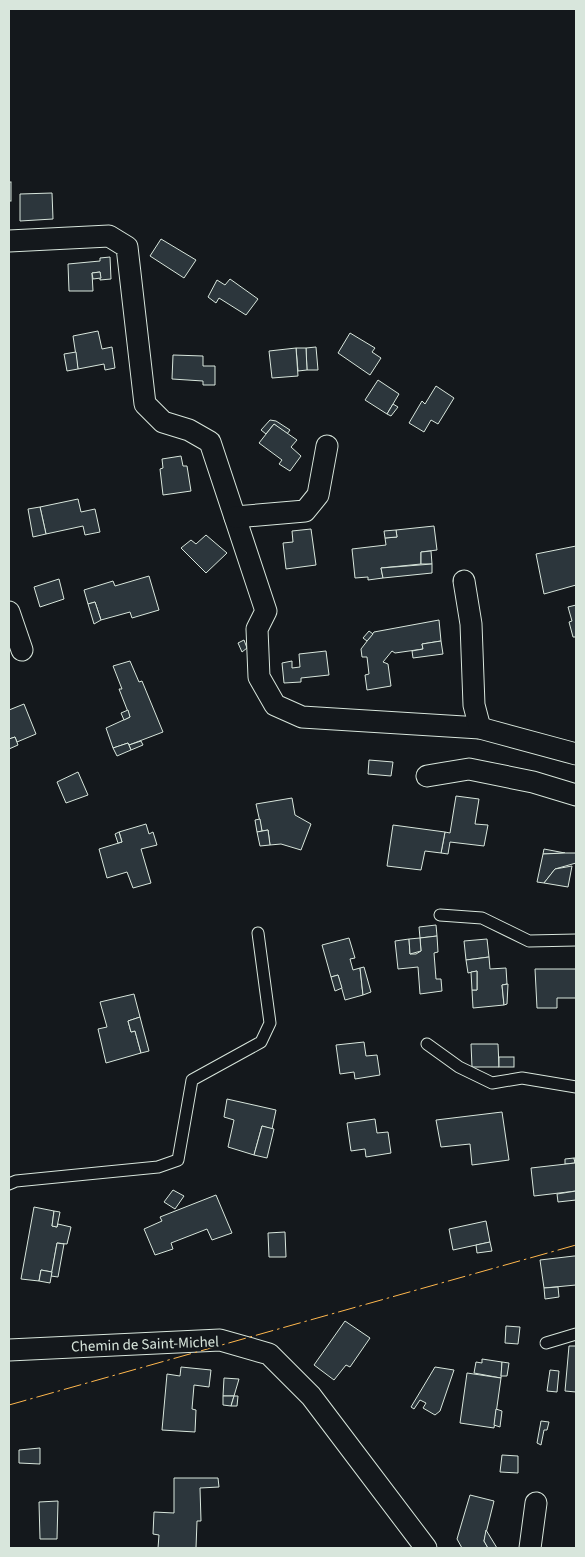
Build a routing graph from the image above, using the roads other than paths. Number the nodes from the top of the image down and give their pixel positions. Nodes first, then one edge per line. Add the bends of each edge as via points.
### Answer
1 (9, 241) edge
2 (327, 446) dead end
3 (235, 517) junction
4 (464, 581) dead end
5 (9, 612) edge
6 (22, 650) dead end
7 (480, 728) junction
8 (576, 754) edge
9 (428, 776) dead end
10 (576, 795) edge
11 (440, 916) dead end
12 (258, 933) dead end
13 (576, 940) edge
14 (427, 1044) dead end
15 (576, 1087) edge
16 (9, 1184) edge
17 (576, 1334) edge
18 (546, 1342) dead end
19 (9, 1350) edge
20 (536, 1503) dead end
21 (426, 1548) edge
22 (530, 1548) edge

1 - 3 street via 109,236 127,247 145,404 163,422 189,430 210,442
2 - 3 street via 318,495 305,511
3 - 7 street via 266,611 257,629 259,677 275,705 302,716
4 - 7 street via 471,624 474,705
5 - 6 street
7 - 8 street
9 - 10 street via 469,768
11 - 13 lane via 482,918 529,941
12 - 16 lane via 270,1023 261,1042 192,1080 178,1160 158,1167
14 - 15 lane via 459,1067 492,1083 522,1078
17 - 18 lane
19 - 21 street, Chemin de Saint-Michel via 220,1340 269,1354 311,1396
20 - 22 street

